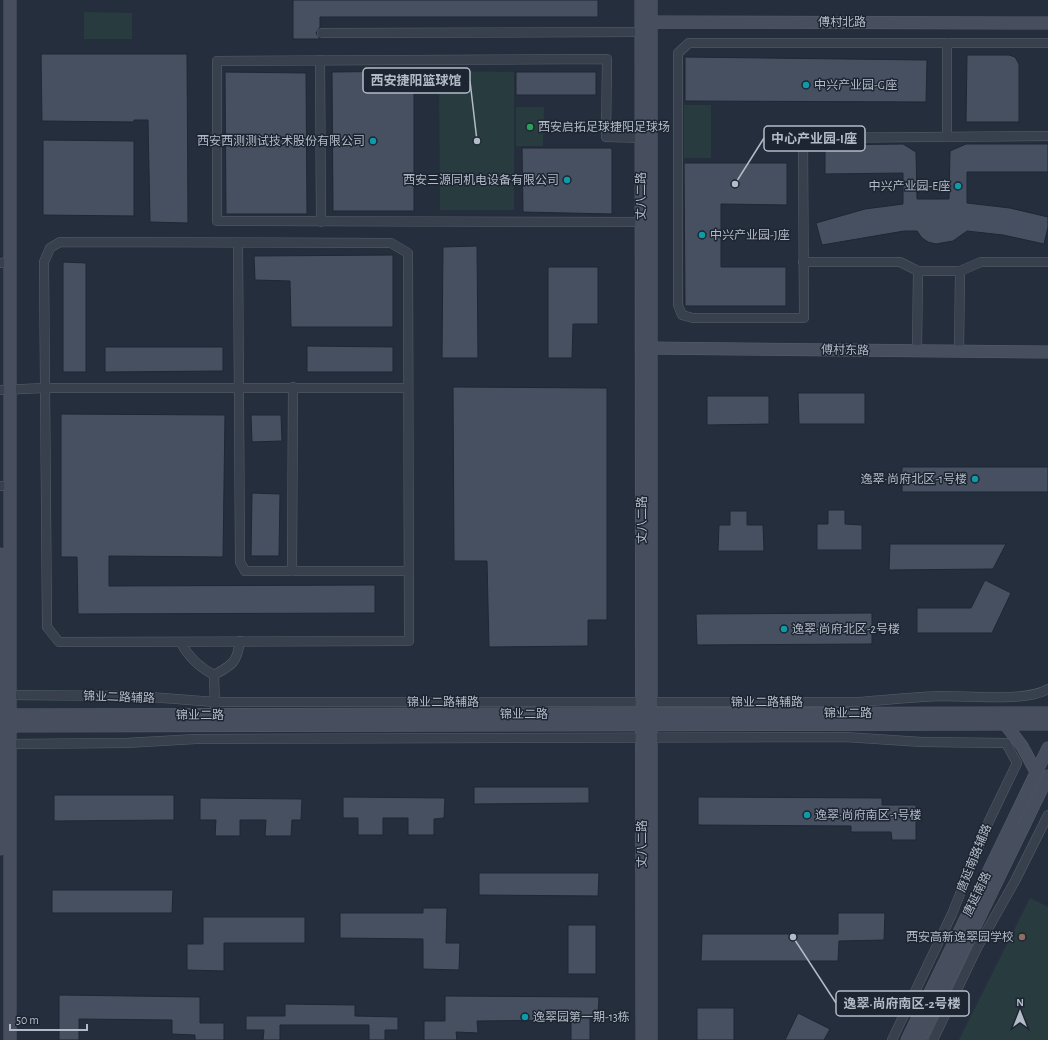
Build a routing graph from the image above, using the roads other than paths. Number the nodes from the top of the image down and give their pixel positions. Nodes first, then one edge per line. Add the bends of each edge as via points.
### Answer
1 (10, 0) edge
2 (641, 0) edge
3 (651, 0) edge
4 (651, 22) junction
5 (1048, 22) edge
6 (641, 32) junction
7 (322, 33) dead end
8 (947, 43) junction
9 (1048, 43) edge
10 (320, 60) junction
11 (1048, 136) edge
12 (947, 137) junction
13 (646, 138) junction
14 (322, 222) junction
15 (646, 222) junction
16 (238, 243) junction
17 (5, 262) edge
18 (804, 262) junction
19 (1048, 262) edge
20 (918, 271) junction
21 (960, 271) junction
22 (646, 348) junction
23 (5, 349) edge
24 (917, 350) junction
25 (959, 351) junction
26 (1048, 352) edge
27 (44, 388) junction
28 (239, 388) junction
29 (293, 388) junction
30 (407, 388) junction
31 (5, 390) edge
32 (5, 486) edge
33 (0, 554) edge
34 (292, 571) junction
35 (408, 571) junction
36 (240, 642) junction
37 (181, 643) junction
38 (214, 675) junction
39 (1048, 689) edge
40 (4, 695) edge
41 (647, 713) junction
42 (1048, 713) edge
43 (215, 714) junction
44 (4, 721) edge
45 (1005, 724) junction
46 (1048, 724) edge
47 (647, 738) junction
48 (3, 744) edge
49 (1048, 748) edge
50 (1036, 772) junction
51 (1048, 776) edge
52 (1048, 815) edge
53 (0, 849) edge
54 (10, 1040) edge
55 (642, 1040) edge
56 (651, 1040) edge
57 (892, 1040) edge
58 (907, 1040) edge
59 (920, 1040) edge
60 (933, 1040) edge

1 - 17 street
2 - 6 street, 丈八二路
3 - 4 street, 丈八二路
4 - 5 street, 傅村北路
4 - 6 street
4 - 13 street, 丈八二路
6 - 7 street
6 - 13 street, 丈八二路
8 - 9 street
8 - 12 street
8 - 18 street via 688,43 678,53 678,305 682,315 693,318 804,318
10 - 13 street via 607,59 606,137
10 - 14 street
10 - 14 street via 217,61 217,221
11 - 12 street
12 - 18 street via 803,138
13 - 15 street, 丈八二路
14 - 15 street
15 - 22 street, 丈八二路
16 - 27 street via 60,242 50,248 44,262
16 - 28 street
16 - 30 street via 390,243 408,253
17 - 23 street
18 - 20 street via 900,262
19 - 21 street via 981,262
20 - 21 street
20 - 24 street
21 - 25 street
22 - 24 street, 傅村东路
22 - 41 street, 丈八二路
23 - 31 street
24 - 25 street, 傅村东路
25 - 26 street, 傅村东路
27 - 28 street
27 - 31 street
27 - 37 street via 47,627 59,642
28 - 29 street
28 - 34 street via 240,562 245,571
29 - 30 street
29 - 34 street
30 - 35 street
31 - 32 street
32 - 40 street
33 - 40 street
34 - 35 street
35 - 36 street via 409,641
36 - 37 street
36 - 38 street via 231,666
37 - 38 street via 199,667
38 - 43 street
39 - 41 street, 锦业二路辅路 via 1026,696 940,696
40 - 43 street, 锦业二路辅路 via 136,696
40 - 44 street
41 - 42 street, 锦业二路
41 - 43 street, 锦业二路
41 - 45 street, 锦业二路
41 - 47 street, 丈八二路
43 - 44 street, 锦业二路
44 - 48 street
45 - 46 street, 锦业二路
45 - 50 street via 1022,746
47 - 48 street via 196,739 126,743
47 - 55 street, 丈八二路
47 - 56 street, 丈八二路
47 - 57 street, 唐延南路辅路 via 845,737 922,742 1006,743 1017,763 989,820 952,914
48 - 53 street
48 - 54 street
49 - 50 street, 唐延南路
50 - 58 street, 唐延南路
51 - 59 street, 唐延南路
52 - 60 street via 977,948

